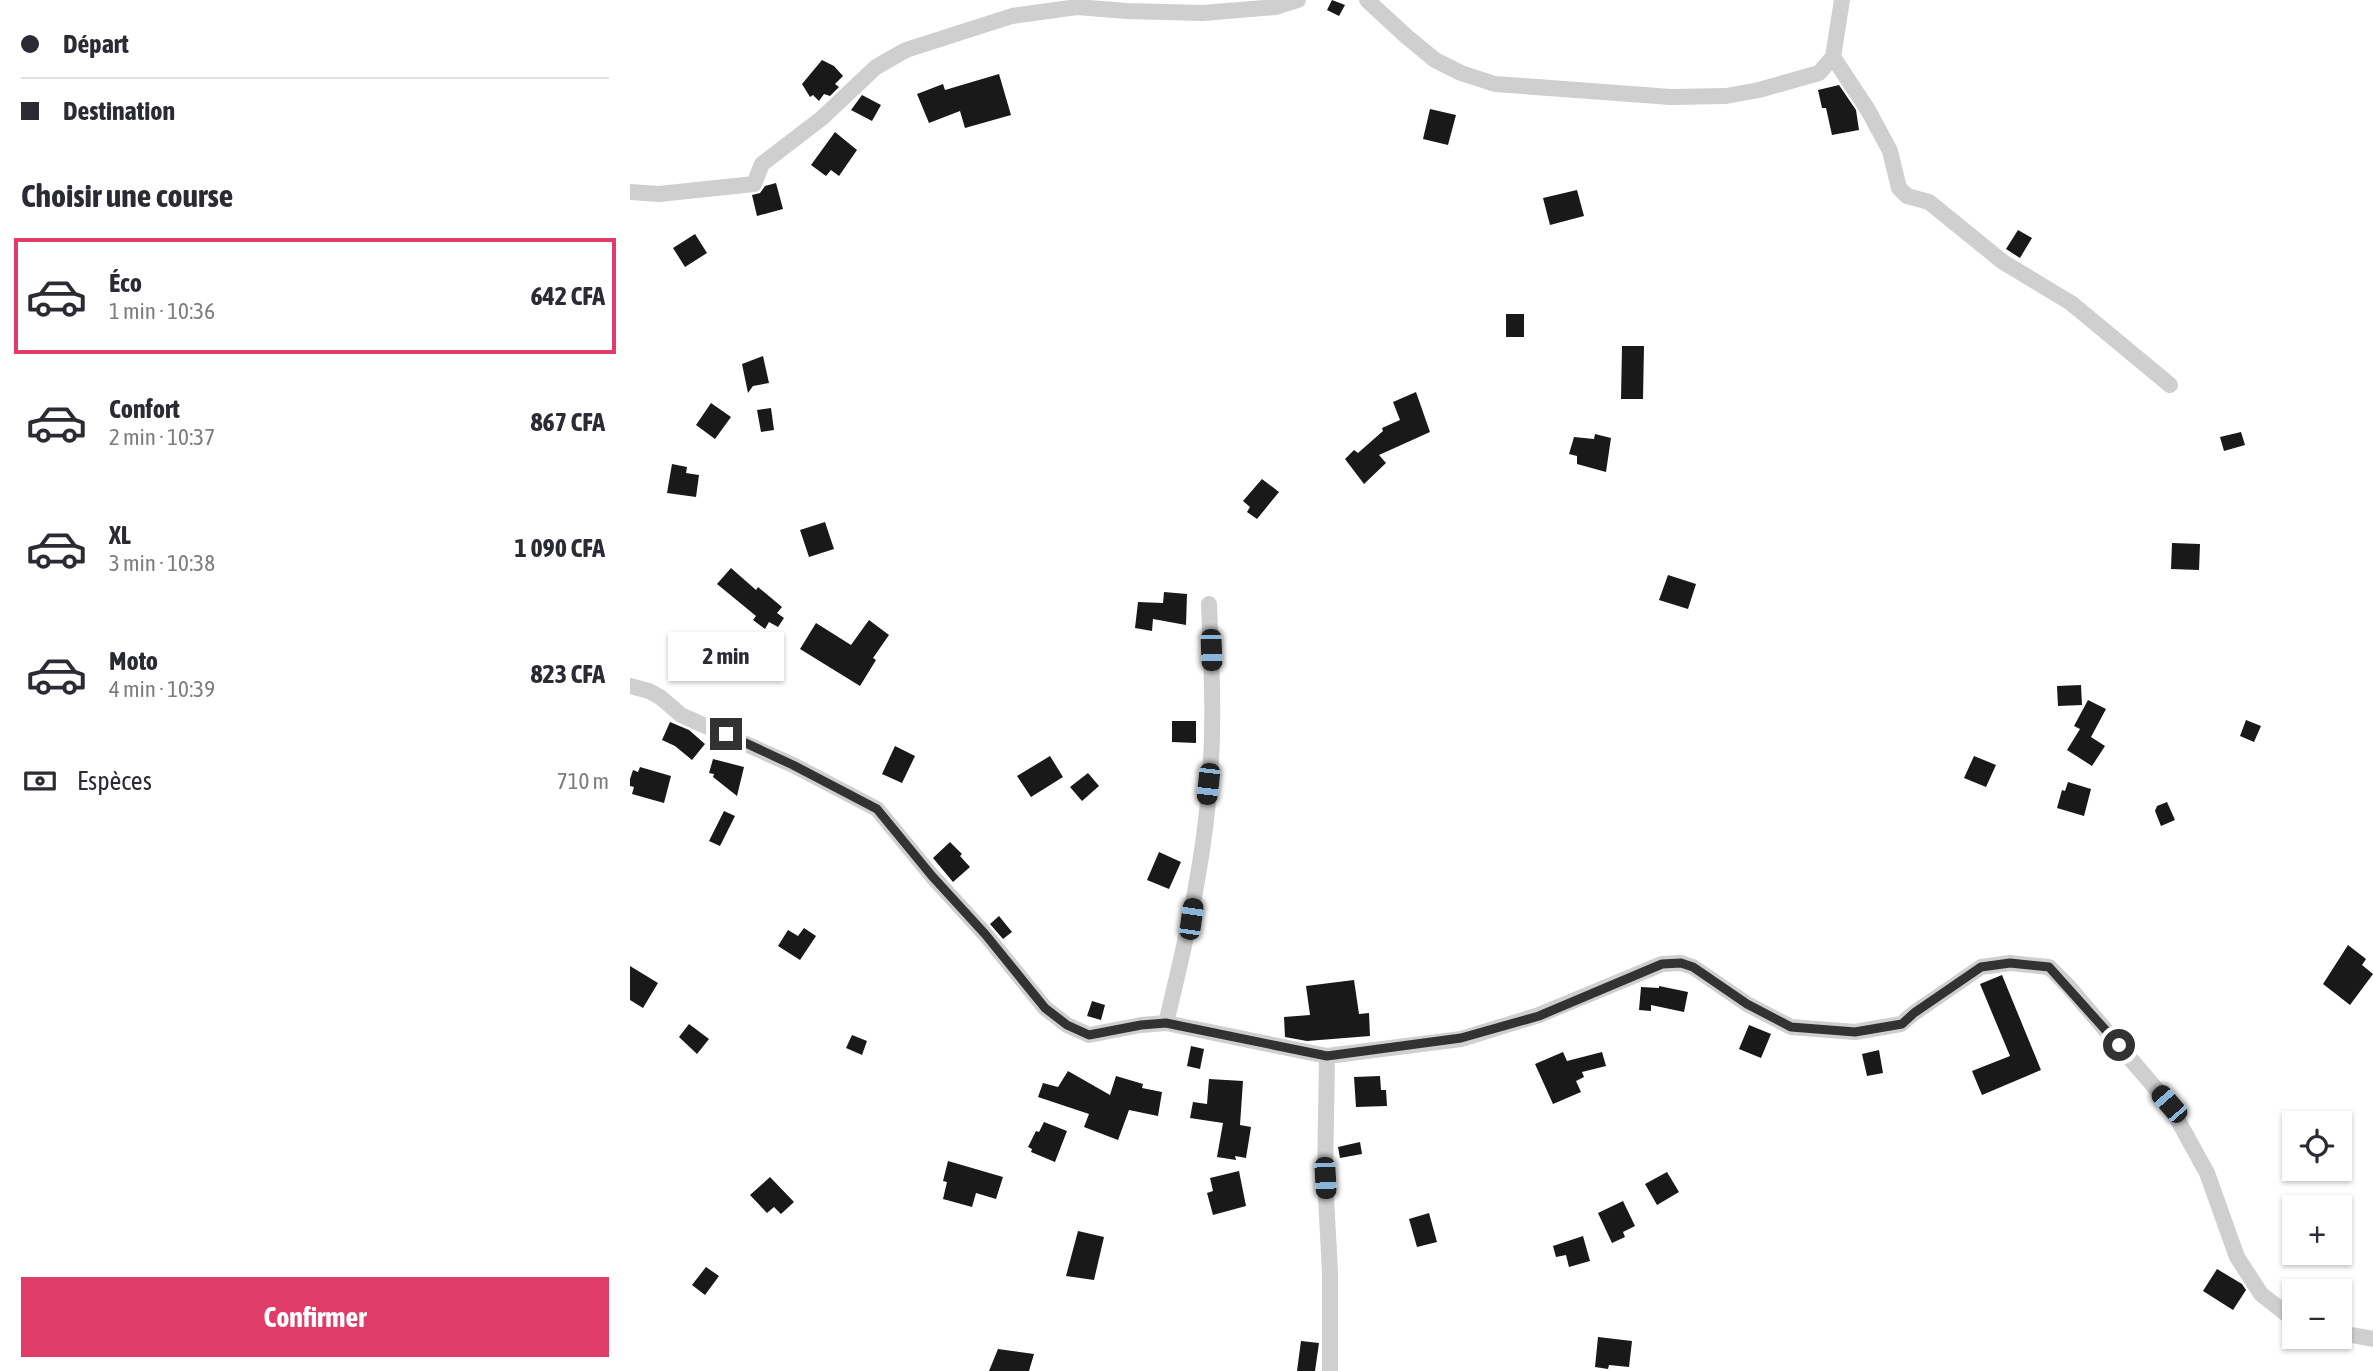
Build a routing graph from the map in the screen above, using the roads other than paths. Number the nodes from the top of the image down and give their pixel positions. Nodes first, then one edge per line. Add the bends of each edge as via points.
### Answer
1 (1298, 0) edge
2 (1367, 0) edge
3 (1842, 0) edge
4 (1833, 57) junction
5 (630, 192) edge
6 (2170, 385) dead end
7 (1209, 604) dead end
8 (630, 686) edge
9 (1166, 1023) junction
10 (1327, 1056) junction
11 (2282, 1311) edge
12 (2352, 1335) edge
13 (2373, 1339) edge
14 (1330, 1371) edge

1 - 5 street via 1276,7 1203,13 1077,7 1012,16 906,50 876,67 762,164 754,184 659,194
2 - 4 street via 1435,60 1496,84 1671,97 1726,96 1819,73
3 - 4 street
4 - 6 street via 1868,110 1890,152 1899,188 1907,196 1929,202 2003,262 2071,303
7 - 9 street via 1211,762 1191,919
8 - 9 street via 649,691 681,715 877,809 1045,1008 1067,1025 1089,1035
9 - 10 street
10 - 11 street via 1461,1038 1539,1016 1662,964 1693,967 1791,1027 1855,1032 1902,1024 1981,967 2010,963 2049,967 2169,1104 2207,1172 2238,1257 2261,1294
10 - 14 street
12 - 13 street

